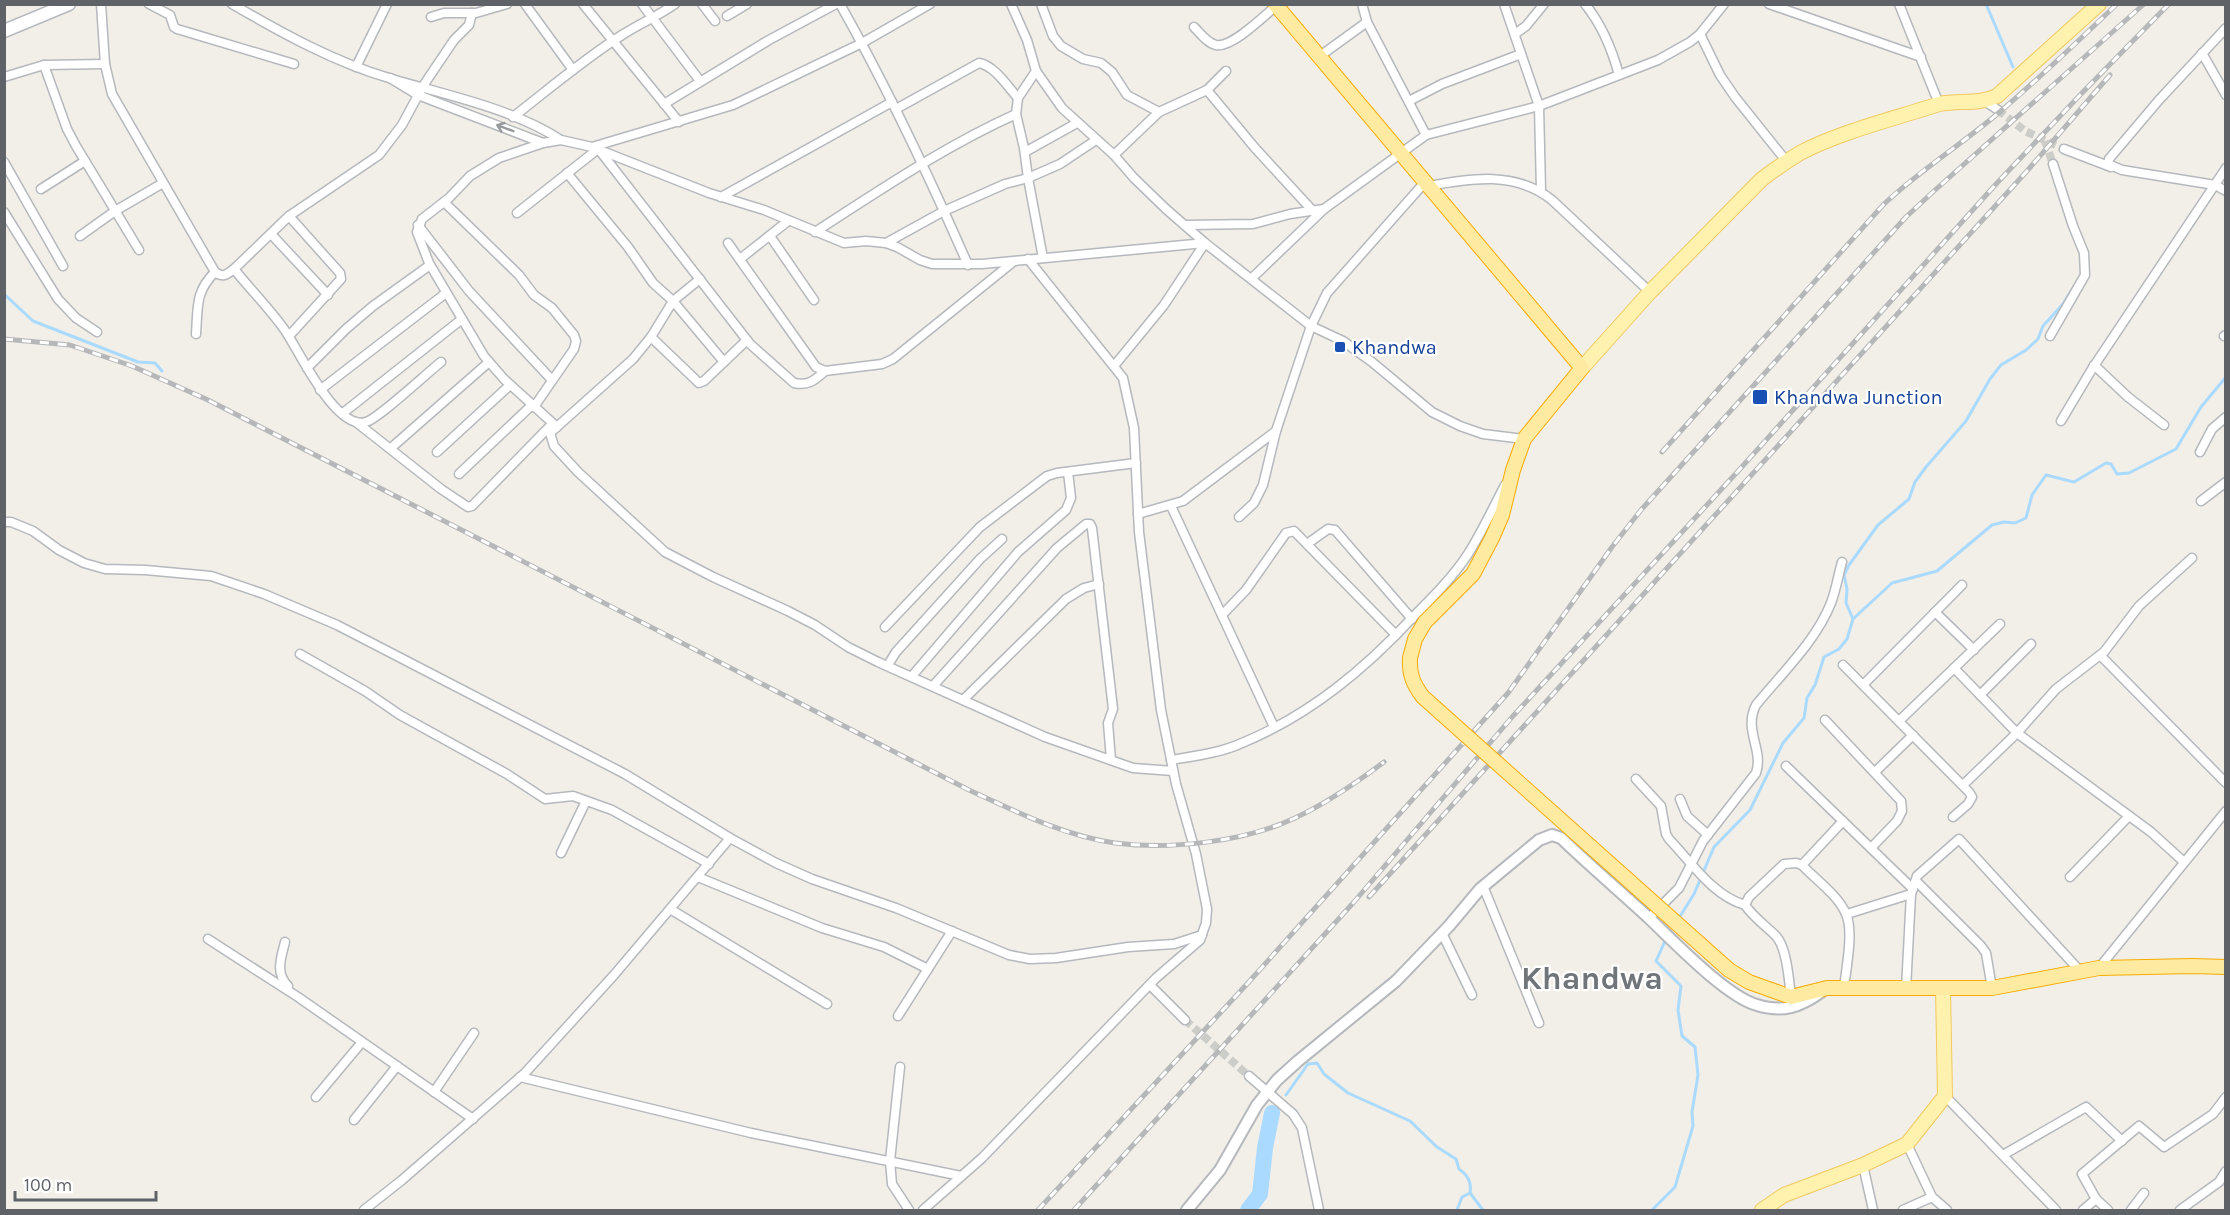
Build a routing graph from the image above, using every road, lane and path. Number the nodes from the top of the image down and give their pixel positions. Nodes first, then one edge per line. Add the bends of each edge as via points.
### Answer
1 (69, 4) edge
2 (101, 4) edge
3 (149, 4) edge
4 (232, 4) edge
5 (387, 4) edge
6 (507, 4) edge
7 (525, 4) edge
8 (583, 4) edge
9 (642, 4) edge
10 (675, 4) edge
11 (702, 4) edge
12 (747, 4) edge
13 (838, 4) edge
14 (930, 4) edge
15 (1011, 4) edge
16 (1041, 4) edge
17 (1362, 4) edge
18 (1504, 4) edge
19 (1544, 4) edge
20 (1585, 4) edge
21 (1724, 4) edge
22 (1769, 4) edge
23 (1899, 4) edge
24 (2099, 4) edge
25 (1276, 5) edge
26 (472, 13) junction
27 (727, 16) dead end
28 (431, 17) dead end
29 (652, 20) junction
30 (715, 21) dead end
31 (1367, 22) junction
32 (1194, 27) dead end
33 (2226, 28) edge
34 (4, 31) edge
35 (1515, 34) junction
36 (1700, 34) junction
37 (612, 42) junction
38 (862, 43) junction
39 (2202, 53) junction
40 (1521, 54) junction
41 (1320, 56) junction
42 (1921, 57) junction
43 (105, 64) junction
44 (294, 64) dead end
45 (44, 65) junction
46 (356, 67) junction
47 (573, 70) junction
48 (1036, 70) junction
49 (1226, 71) dead end
50 (1619, 75) junction
51 (4, 77) edge
52 (390, 78) junction
53 (700, 81) junction
54 (423, 86) junction
55 (1207, 90) junction
56 (418, 95) junction
57 (2226, 95) edge
58 (1018, 98) junction
59 (1409, 101) junction
60 (1986, 102) junction
61 (664, 104) junction
62 (1940, 104) junction
63 (894, 105) junction
64 (1539, 106) junction
65 (1998, 111) tunnel mouth
66 (1159, 112) junction
67 (1016, 114) junction
68 (513, 117) junction
69 (679, 122) junction
70 (1077, 123) junction
71 (1426, 135) junction
72 (1096, 140) junction
73 (561, 141) junction
74 (543, 143) junction
75 (596, 149) junction
76 (2064, 149) tunnel mouth
77 (1025, 152) junction
78 (1399, 153) junction
79 (1114, 155) junction
80 (85, 161) junction
81 (4, 162) edge
82 (923, 162) junction
83 (1787, 162) junction
84 (2053, 164) tunnel mouth
85 (2111, 167) junction
86 (2226, 168) edge
87 (567, 173) junction
88 (1028, 178) junction
89 (163, 183) junction
90 (1427, 184) junction
91 (2215, 185) junction
92 (41, 189) dead end
93 (2226, 190) edge
94 (1541, 191) junction
95 (722, 197) junction
96 (444, 202) junction
97 (1324, 209) junction
98 (1312, 210) junction
99 (115, 211) junction
100 (944, 211) junction
101 (4, 212) edge
102 (517, 213) dead end
103 (289, 216) junction
104 (788, 221) junction
105 (418, 225) junction
106 (1186, 225) junction
107 (815, 232) junction
108 (271, 234) junction
109 (80, 236) dead end
110 (770, 236) junction
111 (728, 243) dead end
112 (886, 243) junction
113 (1205, 243) junction
114 (139, 250) dead end
115 (1043, 258) junction
116 (1028, 259) junction
117 (740, 260) junction
118 (1014, 261) junction
119 (430, 265) junction
120 (968, 265) junction
121 (63, 266) dead end
122 (234, 269) junction
123 (215, 272) junction
124 (700, 279) junction
125 (1251, 279) junction
126 (446, 292) junction
127 (1650, 292) junction
128 (328, 295) junction
129 (814, 300) dead end
130 (673, 301) junction
131 (462, 319) junction
132 (1311, 326) junction
133 (97, 332) dead end
134 (196, 334) dead end
135 (289, 336) junction
136 (2050, 336) dead end
137 (651, 338) junction
138 (747, 340) junction
139 (441, 362) dead end
140 (489, 362) junction
141 (724, 362) junction
142 (2094, 365) junction
143 (1114, 366) junction
144 (307, 368) junction
145 (1582, 368) junction
146 (825, 371) junction
147 (552, 380) junction
148 (510, 385) junction
149 (320, 390) junction
150 (533, 406) junction
151 (343, 412) junction
152 (2226, 417) edge
153 (2061, 421) dead end
154 (356, 422) junction
155 (554, 425) junction
156 (2164, 425) dead end
157 (1276, 431) junction
158 (1524, 439) junction
159 (391, 448) junction
160 (437, 452) dead end
161 (2200, 453) dead end
162 (1136, 463) junction
163 (1513, 470) junction
164 (1068, 472) junction
165 (459, 474) dead end
166 (2226, 482) edge
167 (2201, 501) dead end
168 (1171, 506) junction
169 (1138, 514) junction
170 (1239, 517) dead end
171 (4, 522) edge
172 (1002, 539) dead end
173 (1306, 544) junction
174 (2192, 558) dead end
175 (1842, 562) dead end
176 (1099, 584) junction
177 (1962, 585) dead end
178 (1935, 612) junction
179 (1222, 615) junction
180 (1412, 619) junction
181 (2000, 624) dead end
182 (885, 627) dead end
183 (1396, 635) junction
184 (2031, 644) dead end
185 (1974, 650) junction
186 (300, 654) dead end
187 (2100, 655) junction
188 (888, 665) junction
189 (1843, 665) dead end
190 (1954, 668) junction
191 (912, 676) junction
192 (1863, 685) junction
193 (933, 686) junction
194 (1980, 695) junction
195 (963, 700) junction
196 (1825, 720) dead end
197 (1899, 721) junction
198 (1274, 727) junction
199 (2017, 733) junction
200 (1913, 735) junction
201 (1111, 760) junction
202 (1171, 760) junction
203 (1786, 766) dead end
204 (1173, 771) junction
205 (1875, 772) junction
206 (1636, 778) dead end
207 (2226, 783) edge
208 (1963, 785) junction
209 (1680, 799) dead end
210 (586, 801) junction
211 (2226, 811) edge
212 (2129, 816) junction
213 (1953, 817) dead end
214 (1843, 821) junction
215 (1708, 835) junction
216 (730, 838) junction
217 (1871, 848) junction
218 (561, 853) dead end
219 (2184, 862) junction
220 (1691, 863) junction
221 (709, 864) junction
222 (1802, 865) junction
223 (698, 877) junction
224 (2070, 877) dead end
225 (1483, 886) junction
226 (1913, 888) junction
227 (1745, 905) junction
228 (670, 909) junction
229 (1847, 914) junction
230 (1649, 918) junction
231 (952, 931) junction
232 (1442, 933) junction
233 (1202, 935) junction
234 (208, 939) dead end
235 (285, 942) dead end
236 (2226, 967) edge
237 (2099, 968) junction
238 (928, 969) junction
239 (2080, 970) junction
240 (1150, 985) junction
241 (1827, 987) junction
242 (1844, 988) junction
243 (1992, 988) junction
244 (1906, 989) junction
245 (1943, 989) junction
246 (1472, 995) dead end
247 (297, 997) junction
248 (1791, 997) junction
249 (827, 1004) dead end
250 (898, 1017) dead end
251 (1185, 1020) tunnel mouth
252 (1539, 1023) dead end
253 (474, 1033) dead end
254 (362, 1042) junction
255 (397, 1066) junction
256 (900, 1067) dead end
257 (1249, 1076) tunnel mouth
258 (520, 1077) junction
259 (1267, 1091) junction
260 (434, 1092) junction
261 (1945, 1096) junction
262 (316, 1097) dead end
263 (2226, 1097) edge
264 (473, 1119) junction
265 (354, 1120) dead end
266 (2122, 1141) junction
267 (1907, 1144) junction
268 (2003, 1155) junction
269 (890, 1161) junction
270 (1863, 1165) junction
271 (2226, 1171) edge
272 (961, 1176) junction
273 (2144, 1193) dead end
274 (1932, 1197) junction
275 (2096, 1199) junction
276 (1767, 1209) edge
277 (364, 1210) edge
278 (909, 1210) edge
279 (922, 1210) edge
280 (1187, 1210) edge
281 (1319, 1210) edge
282 (1873, 1210) edge
283 (1903, 1210) edge
284 (1947, 1210) edge
285 (2056, 1210) edge
286 (2083, 1210) edge
287 (2108, 1210) edge
288 (2131, 1210) edge
289 (2180, 1210) edge

1 - 34 main road
2 - 43 street
3 - 44 street via 170,15 177,29
4 - 46 street
5 - 46 street
6 - 26 street
7 - 47 street
8 - 37 street
9 - 29 street
10 - 29 street
11 - 30 street
12 - 27 street
13 - 38 street
13 - 53 street
14 - 38 street
15 - 48 street
16 - 66 street via 1061,46 1101,63 1112,72 1126,95
17 - 31 street
18 - 35 street
19 - 35 street
20 - 50 street via 1601,28
21 - 36 street
22 - 42 street
23 - 42 street
24 - 60 main road via 2020,77
25 - 32 street via 1223,45 1215,45
25 - 41 highway
26 - 28 street
26 - 54 street via 469,25
29 - 37 street
29 - 53 street
31 - 41 street
31 - 59 street
33 - 39 street
35 - 40 street
36 - 50 street via 1658,60
36 - 83 street via 1720,75
37 - 47 street
37 - 61 street
38 - 63 street
38 - 69 street via 733,105
39 - 57 street
39 - 85 street via 2109,159
40 - 59 street
40 - 64 street
41 - 78 highway
42 - 62 street
43 - 45 street
43 - 89 street via 112,94
45 - 51 street
45 - 80 street via 67,129
46 - 52 street
47 - 68 street
48 - 58 street
48 - 70 street via 1052,96
49 - 55 street
50 - 64 street
52 - 54 street
52 - 56 street
53 - 61 street
54 - 56 street
54 - 68 street
55 - 66 street
55 - 98 street
74 -> 56 street
56 - 103 street via 379,155
58 - 63 street via 994,70 978,63
58 - 67 street
59 - 71 street
60 - 62 main road
60 - 65 street
61 - 69 street
62 - 83 main road via 1836,138
63 - 82 street
63 - 95 street
64 - 71 street
64 - 94 street
66 - 79 street
67 - 77 street
67 - 82 street
68 - 73 street
69 - 75 street
70 - 72 street
70 - 77 street
71 - 78 street
72 - 79 street
72 - 88 street via 1060,164
73 - 74 street
73 - 75 street
74 - 96 street via 499,158 470,176
75 - 87 street
75 - 95 street
75 - 124 street
76 - 85 street
77 - 88 street
78 - 90 highway
78 - 97 street
79 - 106 street
80 - 92 street
80 - 99 street
81 - 121 street
82 - 100 street
82 - 107 street
83 - 127 main road via 1762,179
84 - 136 street via 2084,253 2085,275
85 - 91 street
86 - 91 street
87 - 102 street
87 - 130 street via 653,283
88 - 100 street
88 - 115 street
89 - 99 street
89 - 123 street
90 - 94 street via 1513,180
90 - 132 street via 1327,293
90 - 145 highway
91 - 93 street
91 - 142 street
94 - 127 street
95 - 104 street
96 - 105 street
96 - 147 street via 519,274 534,296 552,308 574,335 574,349
97 - 98 street
97 - 125 street
98 - 106 street via 1253,224
99 - 109 street
99 - 114 street
100 - 112 street
100 - 120 street
101 - 133 street via 58,299
103 - 108 street
103 - 128 street via 340,273 339,283
104 - 107 street
104 - 110 street
105 - 119 street via 420,243
105 - 147 street via 469,291
106 - 113 street
107 - 112 street via 844,243
108 - 122 street
108 - 128 street
110 - 117 street
110 - 129 street
111 - 117 street
112 - 120 street via 932,264
113 - 115 street
113 - 125 street
113 - 143 street via 1169,298
115 - 116 street
116 - 118 street
116 - 143 street
117 - 146 street via 816,367
118 - 120 street
118 - 146 street via 894,359
119 - 126 street
119 - 144 street via 364,314
122 - 123 street via 225,276
122 - 135 street
123 - 134 street via 201,291
124 - 130 street
124 - 138 street
125 - 132 street
126 - 131 street
126 - 149 street
127 - 145 main road
128 - 135 street
130 - 137 street
130 - 141 street
131 - 140 street
131 - 151 street
132 - 157 street
132 - 158 street via 1363,355 1432,412 1484,434
135 - 144 street
137 - 141 street via 699,383
137 - 155 street
138 - 141 street
138 - 146 street via 794,383 811,383
139 - 154 street via 378,414 366,422
140 - 148 street
140 - 159 street
142 - 153 street
142 - 156 street
143 - 162 street via 1123,378 1129,398
144 - 149 street
145 - 158 highway
147 - 150 street
148 - 150 street
148 - 160 street
149 - 151 street
150 - 155 street
150 - 165 street
151 - 154 street
152 - 161 street via 2212,429
154 - 159 street
155 - 159 street via 468,507
155 - 188 street via 550,433 554,446 665,552
157 - 168 street via 1198,491
157 - 170 street via 1259,496
158 - 163 highway
162 - 164 street
162 - 169 street
163 - 180 street via 1468,554
163 - 248 highway, bridge via 1502,515 1473,574 1425,622 1415,639 1409,670 1412,681 1423,698 1728,970
164 - 182 street via 1047,476 980,527
164 - 191 street via 1071,498 1066,510 1018,552
166 - 167 street
168 - 169 street
168 - 179 street
169 - 202 street via 1161,710
171 - 216 street via 33,531 84,563 105,569 211,576 337,625 625,774
172 - 188 street
173 - 179 street via 1294,531 1286,533 1246,590
173 - 180 street via 1328,529 1335,530
173 - 183 street
174 - 187 street via 2139,606
175 - 215 street via 1832,602 1822,621 1751,714 1758,760 1756,773
176 - 193 street via 1092,528 1086,524 1057,548
176 - 195 street via 1066,599
176 - 201 street via 1113,709 1108,723
177 - 178 street
178 - 185 street
178 - 192 street
179 - 198 street
180 - 183 street
181 - 185 street
183 - 198 street via 1340,687
184 - 194 street
185 - 190 street
186 - 210 street via 545,799 573,796
187 - 199 street via 2056,689
187 - 207 street
188 - 191 street
189 - 192 street
190 - 194 street
190 - 197 street
191 - 193 street
192 - 197 street
193 - 195 street
194 - 199 street
195 - 201 street via 1045,737
196 - 205 street
197 - 200 street
198 - 202 street via 1242,744
199 - 208 street
199 - 212 street
200 - 205 street
200 - 208 street
201 - 204 street via 1133,768
202 - 204 street
203 - 214 street
204 - 233 street via 1207,909
205 - 217 street via 1901,801 1902,811
206 - 220 street via 1661,806 1666,834
208 - 213 street via 1971,801
209 - 215 street via 1687,816
210 - 218 street
210 - 221 street via 612,810
211 - 219 street
212 - 219 street
212 - 224 street
214 - 217 street
214 - 222 street
215 - 220 street
216 - 221 street
216 - 231 street via 812,879
217 - 226 street
219 - 237 street
220 - 227 street via 1731,902
220 - 230 street via 1679,888
221 - 223 street
222 - 227 street via 1784,864
222 - 229 street
223 - 228 street
223 - 238 street via 822,928 884,947
225 - 230 street via 1539,840 1552,835 1561,838
225 - 232 street
225 - 252 street
226 - 229 street
226 - 239 street via 1917,876 1959,839
226 - 243 street via 1981,946 1986,953
226 - 244 street
227 - 248 street via 1778,938
228 - 249 street
228 - 258 street
229 - 242 street via 1850,925
230 - 241 street via 1699,965 1740,998 1757,1005 1794,1008
231 - 233 street via 1009,955 1030,959 1174,944
231 - 238 street
232 - 246 street
232 - 259 street via 1396,981
233 - 240 street
234 - 247 street
235 - 247 street via 280,973
236 - 237 highway
237 - 239 highway
238 - 250 street
239 - 243 highway
240 - 251 street
240 - 272 street
241 - 242 highway
241 - 248 highway
242 - 244 highway
243 - 245 highway
244 - 245 highway
245 - 261 main road
247 - 254 street
253 - 260 street
254 - 255 street
254 - 262 street
255 - 260 street
255 - 265 street
256 - 269 street
257 - 259 street
258 - 264 street
258 - 269 street via 751,1133
259 - 280 street via 1220,1170
259 - 281 street via 1293,1114 1302,1128
260 - 264 street
261 - 267 main road
261 - 268 street
263 - 266 street via 2212,1114 2164,1147 2139,1126
264 - 277 street
266 - 268 street via 2086,1107
266 - 275 street via 2082,1174
267 - 270 main road
267 - 274 street
268 - 285 street
269 - 272 street
269 - 278 street via 892,1184
270 - 276 main road via 1784,1194
270 - 282 street
271 - 289 street via 2219,1182
272 - 279 street
273 - 288 street
274 - 283 street
274 - 284 street
275 - 286 street
275 - 287 street

